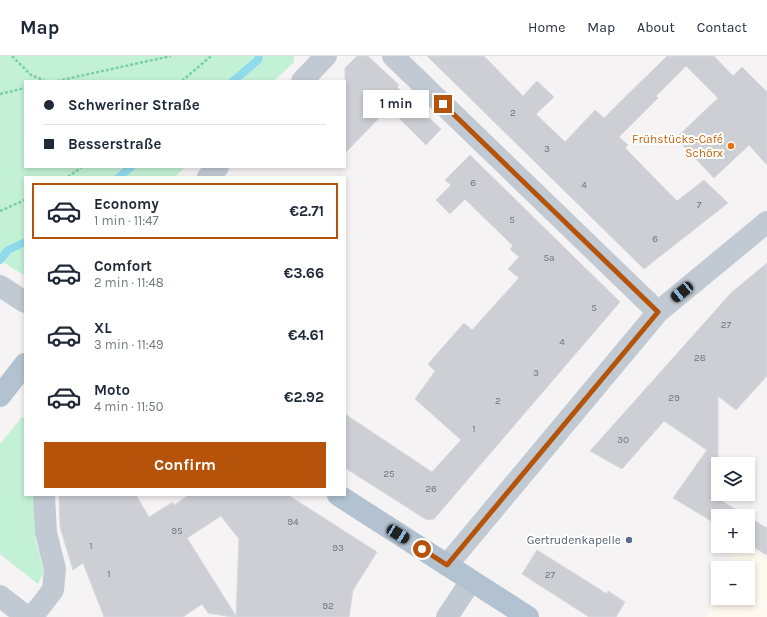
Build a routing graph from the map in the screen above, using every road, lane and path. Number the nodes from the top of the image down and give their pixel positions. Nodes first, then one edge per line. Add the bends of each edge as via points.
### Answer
1 (12, 56) edge
2 (171, 56) edge
3 (211, 56) edge
4 (326, 56) edge
5 (393, 56) edge
6 (42, 80) edge
7 (62, 80) edge
8 (183, 80) edge
9 (303, 80) edge
10 (24, 88) edge
11 (0, 94) edge
12 (81, 168) edge
13 (217, 168) edge
14 (69, 176) edge
15 (209, 176) edge
16 (24, 200) edge
17 (0, 211) edge
18 (767, 222) edge
19 (2, 288) edge
20 (24, 301) edge
21 (658, 312) junction
22 (24, 365) edge
23 (0, 396) edge
24 (44, 496) edge
25 (340, 496) edge
26 (447, 565) junction
27 (471, 581) junction
28 (0, 596) edge
29 (27, 617) edge
30 (32, 617) edge
31 (447, 617) edge
32 (528, 617) edge

1 - 6 path via 30,75
2 - 7 path
3 - 8 path
4 - 9 street
5 - 21 street
10 - 11 path
12 - 14 path
13 - 15 street
16 - 17 path
18 - 21 street
19 - 20 street
21 - 26 street
22 - 23 main road
24 - 30 street via 46,533 55,569 54,580 53,590
25 - 26 main road
26 - 27 main road
27 - 31 street
27 - 32 main road
28 - 29 street

